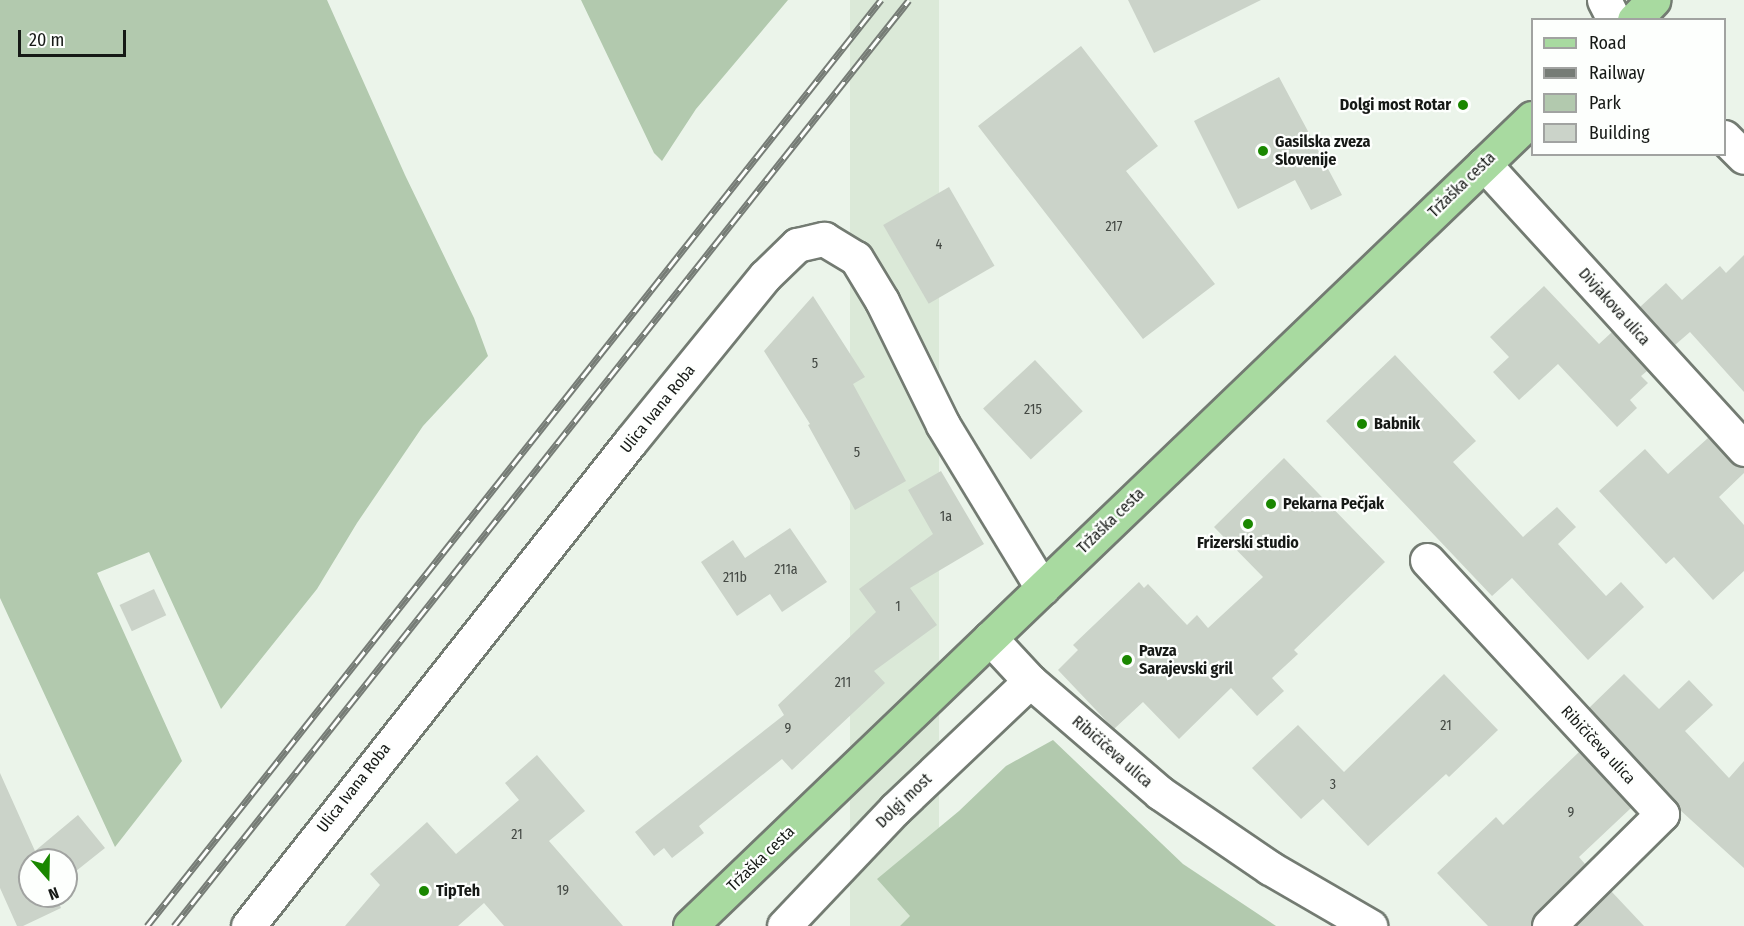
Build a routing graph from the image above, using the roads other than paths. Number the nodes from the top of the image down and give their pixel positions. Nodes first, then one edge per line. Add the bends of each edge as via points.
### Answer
1 (1604, 0) edge
2 (1653, 0) edge
3 (1613, 18) edge
4 (1636, 18) edge
5 (1531, 120) edge
6 (1726, 138) edge
7 (1744, 157) edge
8 (1484, 164) junction
9 (1744, 449) edge
10 (1427, 560) dead end
11 (1042, 588) junction
12 (990, 638) junction
13 (1030, 681) junction
14 (248, 926) edge
15 (690, 926) edge
16 (784, 926) edge
17 (1370, 926) edge
18 (1549, 926) edge

1 - 3 street
2 - 4 main road
5 - 8 main road, Tržaška cesta
6 - 7 street
8 - 9 street, Divjakova ulica
8 - 11 main road, Tržaška cesta
10 - 18 street, Ribičičeva ulica via 1662,814
11 - 12 main road, Tržaška cesta
11 - 14 street, Ulica Ivana Roba via 943,425 882,301 856,258 824,238 797,245 765,276 630,442
12 - 13 street, Ribičičeva ulica
12 - 15 main road, Tržaška cesta
13 - 16 street, Dolgi most via 895,809
13 - 17 street, Ribičičeva ulica via 1160,793 1270,868

